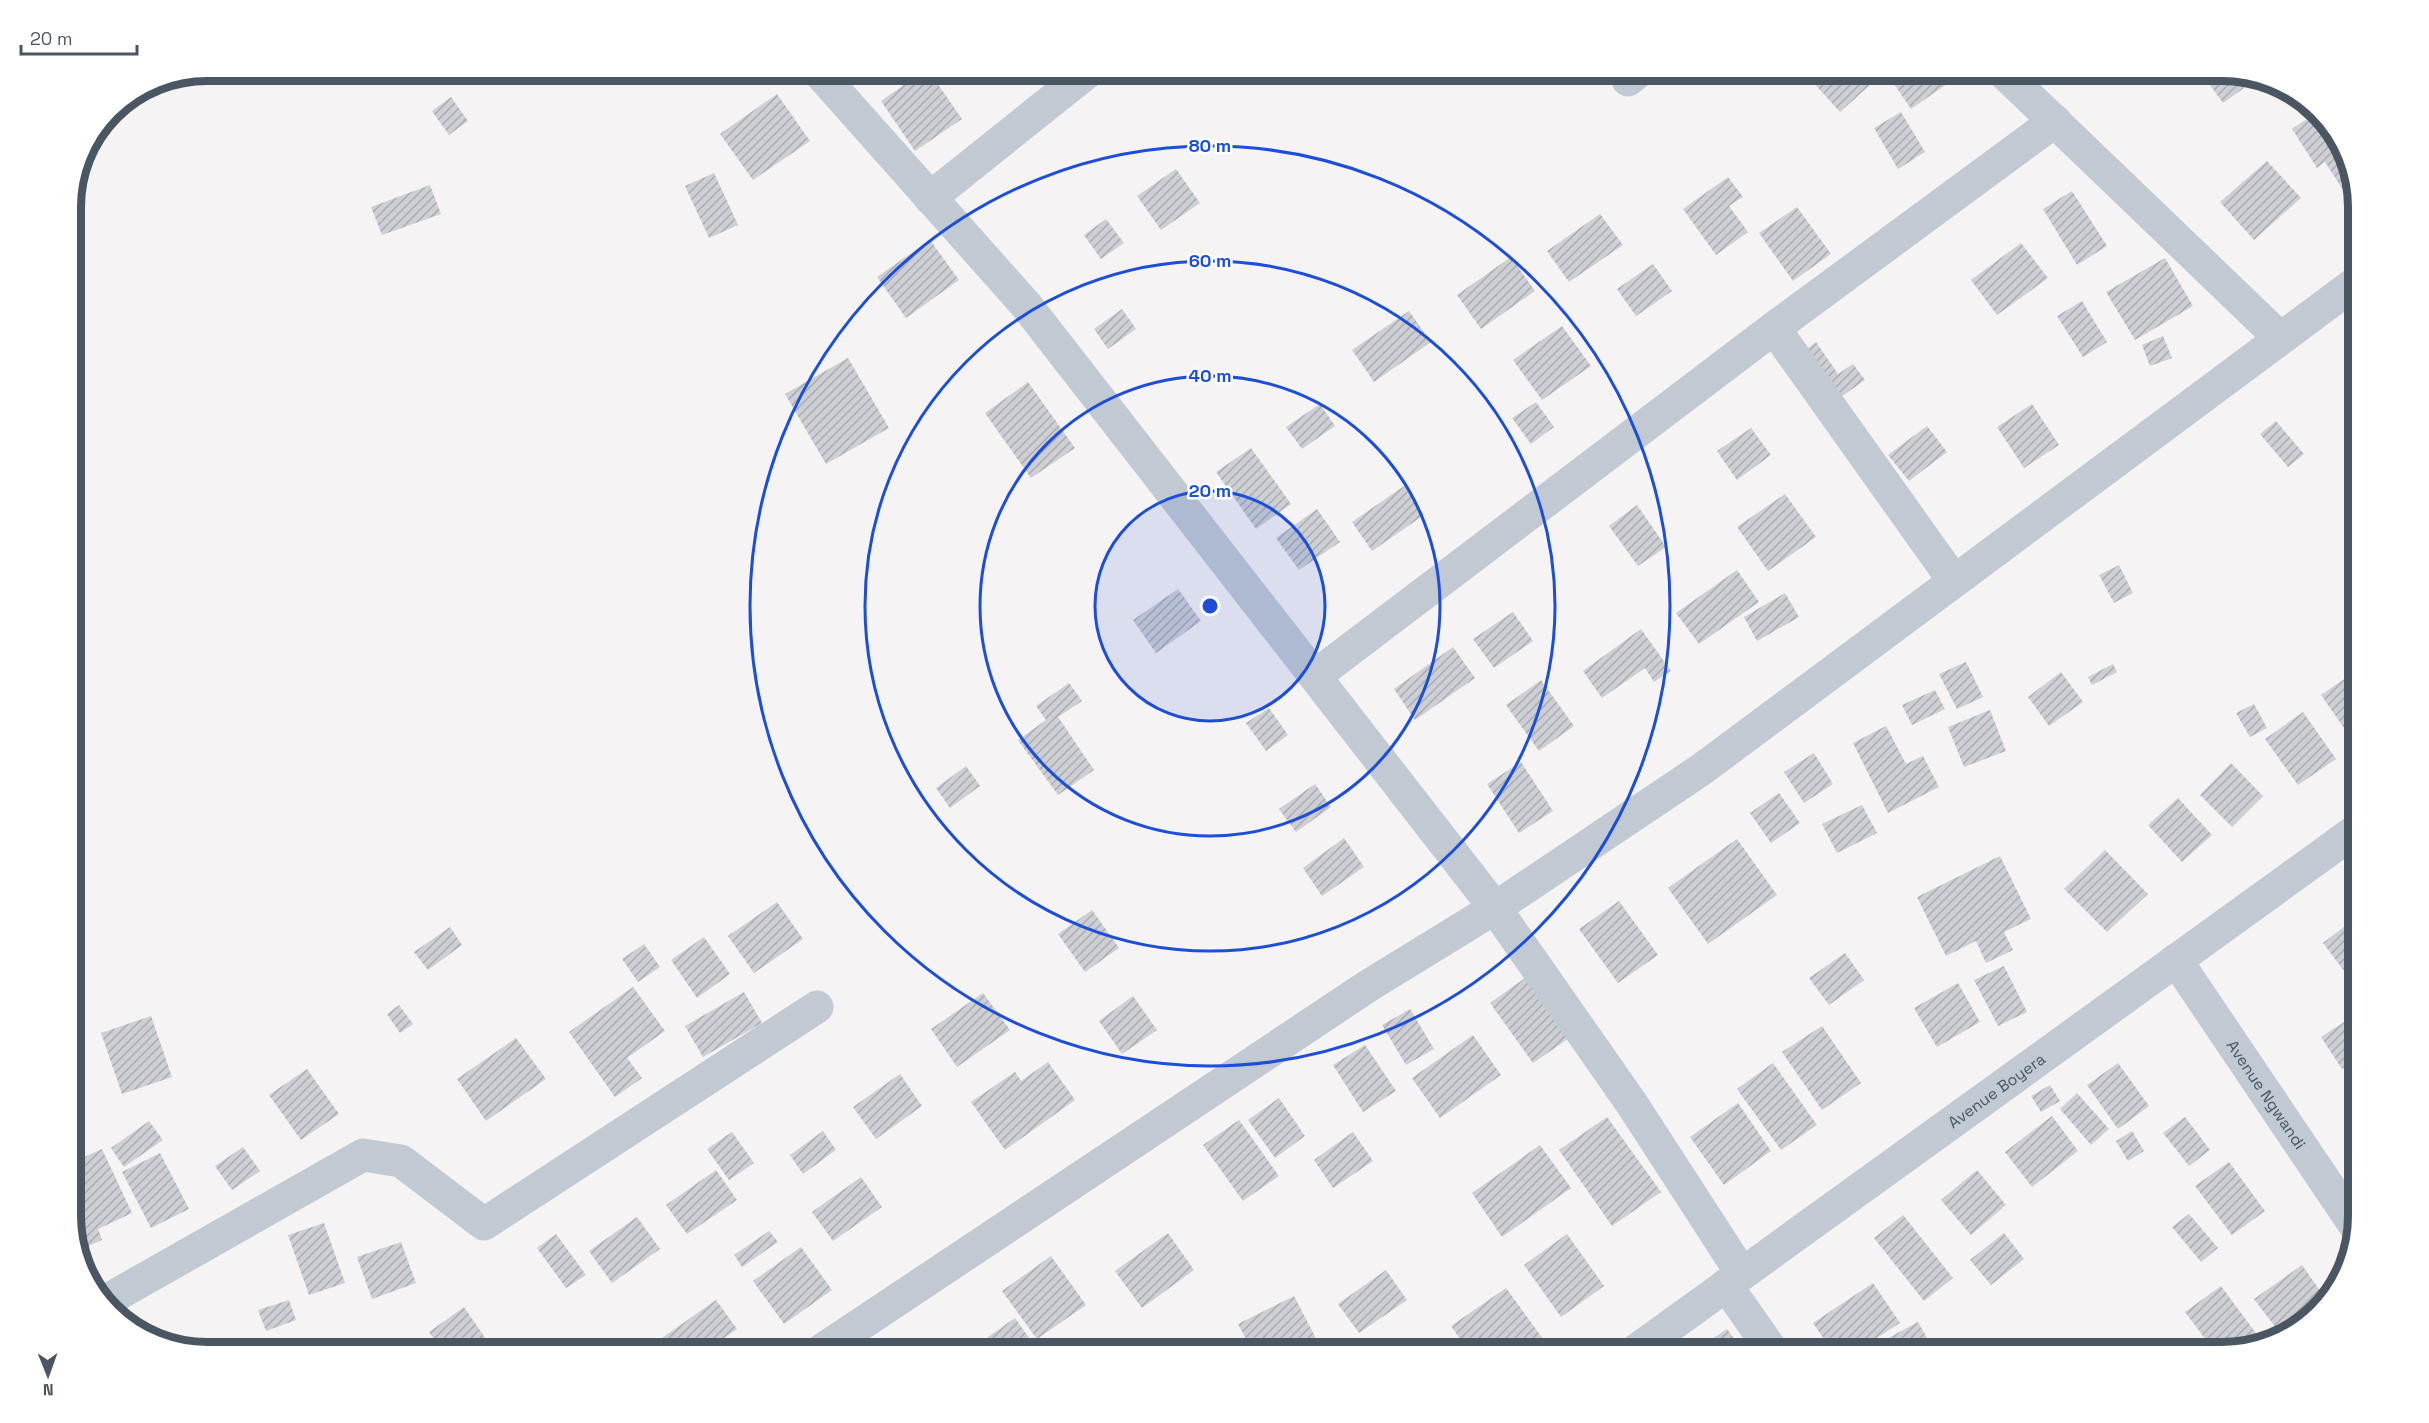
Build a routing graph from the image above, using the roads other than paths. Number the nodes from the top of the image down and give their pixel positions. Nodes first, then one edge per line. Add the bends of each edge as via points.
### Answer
1 (827, 81) edge
2 (1076, 81) edge
3 (2013, 81) edge
4 (2055, 121) junction
5 (930, 198) junction
6 (2348, 288) edge
7 (1774, 328) junction
8 (2280, 338) junction
9 (1954, 581) junction
10 (1315, 676) junction
11 (2348, 836) edge
12 (1495, 908) junction
13 (2176, 960) junction
14 (817, 1007) dead end
15 (2348, 1217) edge
16 (1734, 1280) junction
17 (111, 1298) edge
18 (835, 1342) edge
19 (1649, 1342) edge
20 (1767, 1342) edge

1 - 5 street
2 - 5 street
3 - 4 street
4 - 7 street
4 - 8 street
5 - 10 street via 1026,305
6 - 8 street
7 - 9 street
7 - 10 street
8 - 9 street
9 - 12 street via 1702,769
10 - 12 street
11 - 13 street, Avenue Boyera
12 - 16 street via 1632,1104
12 - 18 street via 1368,986
13 - 15 street, Avenue Ngwandi
13 - 16 street, Avenue Boyera
14 - 17 street via 484,1224 401,1161 363,1155
16 - 19 street, Avenue Boyera
16 - 20 street

